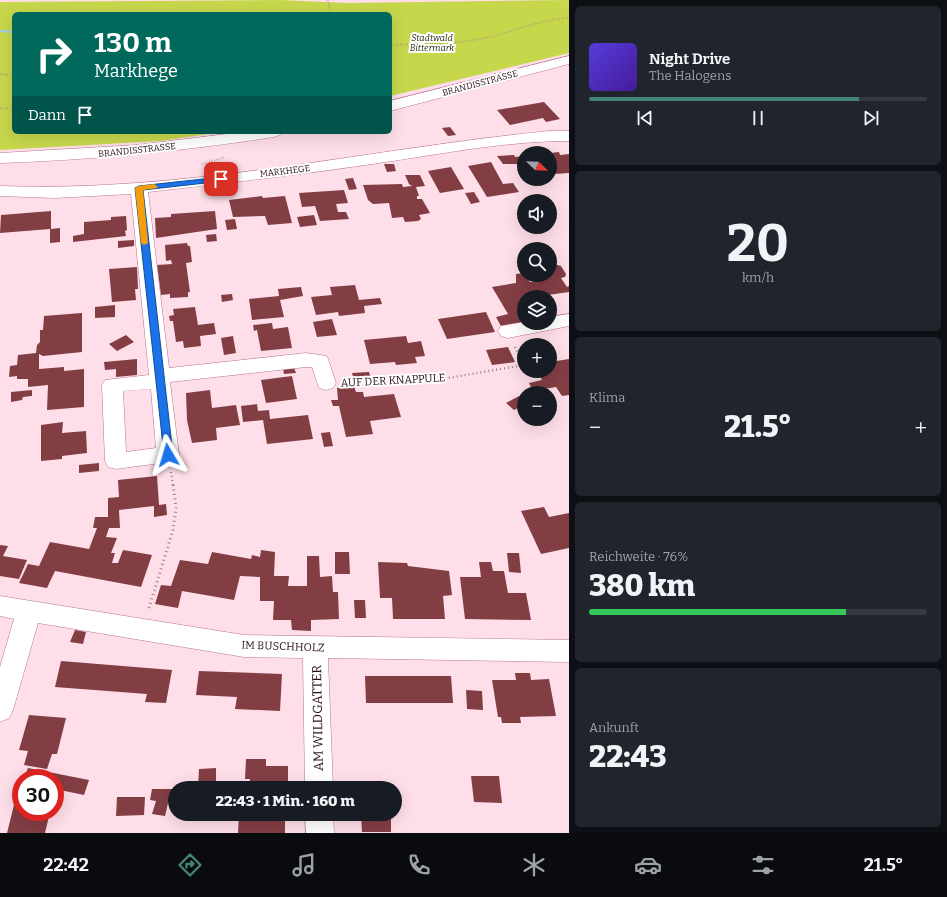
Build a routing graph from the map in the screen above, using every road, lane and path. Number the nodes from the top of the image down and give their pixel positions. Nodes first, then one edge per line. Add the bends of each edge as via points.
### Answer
1 (328, 0) edge
2 (330, 12) edge
3 (569, 18) edge
4 (392, 44) edge
5 (569, 60) edge
6 (0, 74) edge
7 (12, 76) edge
8 (392, 105) edge
9 (0, 108) edge
10 (12, 109) edge
11 (262, 134) edge
12 (569, 136) edge
13 (0, 158) edge
14 (139, 188) junction
15 (0, 191) edge
16 (569, 320) edge
17 (508, 331) dead end
18 (517, 366) edge
19 (159, 379) junction
20 (326, 383) joint
21 (168, 455) junction
22 (0, 606) edge
23 (29, 611) junction
24 (142, 629) junction
25 (316, 648) junction
26 (569, 651) edge
27 (0, 710) edge
28 (319, 781) edge
29 (319, 821) edge
30 (320, 833) edge

1 - 2 path
3 - 4 path via 553,18 497,36
5 - 8 street, BRANDISSTRASSE
6 - 7 path
9 - 10 path
11 - 13 street, BRANDISSTRASSE via 144,150
12 - 14 street, MARKHEGE via 498,141 290,171
14 - 15 street, MARKHEGE via 54,193
14 - 19 street
16 - 17 street
18 - 20 path, AUF DER KNAPPULE via 442,379
19 - 20 street, AUF DER KNAPPULE via 306,360 320,361
19 - 21 street
19 - 21 street, AUF DER KNAPPULE via 112,385 116,461
21 - 24 path via 176,508 173,530
22 - 23 street, IM BUSCHHOLZ
23 - 24 street, IM BUSCHHOLZ
23 - 27 street
24 - 25 street, IM BUSCHHOLZ via 244,646
25 - 26 street, IM BUSCHHOLZ
25 - 28 street, AM WILDGATTER
29 - 30 street

